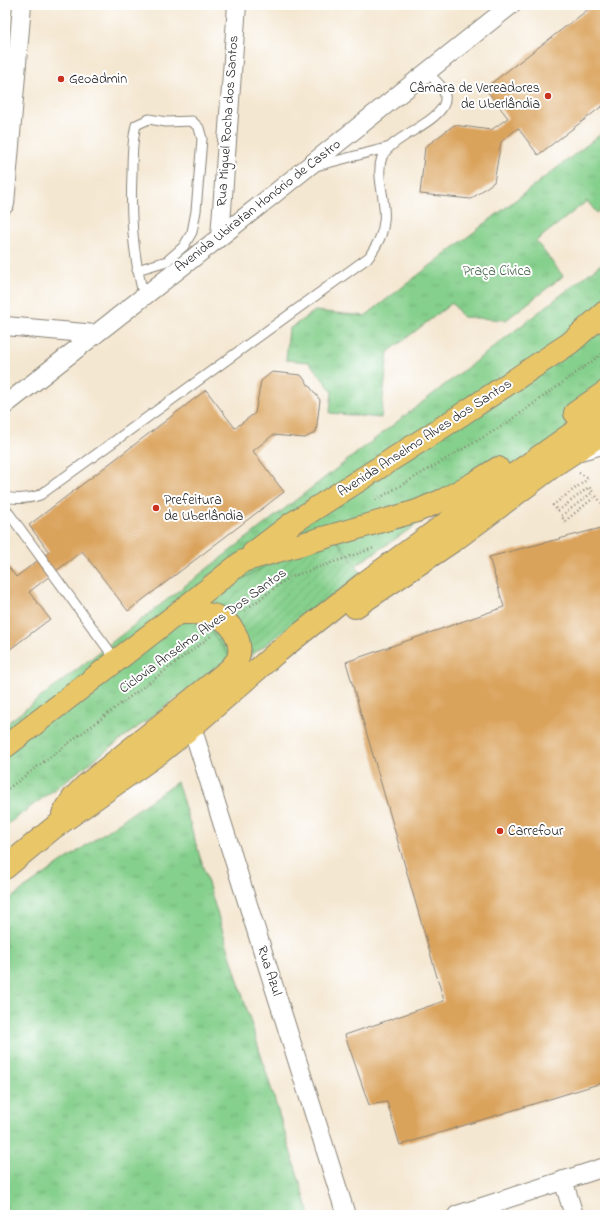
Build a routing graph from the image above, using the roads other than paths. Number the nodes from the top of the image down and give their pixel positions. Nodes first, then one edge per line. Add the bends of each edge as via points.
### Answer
1 (22, 5) edge
2 (237, 5) edge
3 (511, 5) edge
4 (426, 72) junction
5 (390, 147) junction
6 (306, 168) junction
7 (5, 204) edge
8 (220, 237) junction
9 (137, 270) junction
10 (144, 296) junction
11 (605, 312) edge
12 (5, 326) edge
13 (96, 334) junction
14 (605, 392) edge
15 (5, 405) edge
16 (605, 410) edge
17 (605, 432) edge
18 (605, 449) edge
19 (559, 462) junction
20 (5, 497) edge
21 (5, 508) edge
22 (243, 561) junction
23 (178, 613) junction
24 (275, 654) junction
25 (117, 660) junction
26 (192, 727) junction
27 (5, 747) edge
28 (52, 829) junction
29 (5, 868) edge
30 (605, 1167) edge
31 (563, 1180) junction
32 (346, 1215) edge
33 (457, 1215) edge
34 (574, 1215) edge

1 - 7 street
2 - 8 street, Rua Miguel Rocha dos Santos
3 - 4 street, Avenida Ubiratan Honório de Castro
4 - 5 lane via 442,87 445,102 434,116
4 - 6 street, Avenida Ubiratan Honório de Castro
5 - 6 lane
5 - 20 lane via 382,157 380,172 385,220 381,238 369,258 40,494 28,499
6 - 8 street, Avenida Ubiratan Honório de Castro
8 - 10 street, Avenida Ubiratan Honório de Castro
9 - 9 lane via 131,189 136,125 149,118 166,122 192,121 199,128 202,139 192,232 184,246 167,261
9 - 10 lane
10 - 13 street, Avenida Ubiratan Honório de Castro
11 - 22 main road, Avenida Anselmo Alves dos Santos via 564,347 291,524
12 - 13 street
13 - 15 street, Avenida Ubiratan Honório de Castro
14 - 22 main road via 474,483 445,499 417,511
16 - 24 main road via 369,579
17 - 19 main road
18 - 19 lane
19 - 24 main road via 450,543 358,605
21 - 25 lane
22 - 23 main road, Avenida Anselmo Alves dos Santos
23 - 25 main road, Avenida Anselmo Alves dos Santos
23 - 28 main road via 205,614 228,623 236,634 240,646 238,658 231,668 86,785 73,798
24 - 26 main road
25 - 27 main road, Avenida Anselmo Alves dos Santos
26 - 28 main road
26 - 32 street, Rua Azul
28 - 29 main road
30 - 31 street
31 - 33 street
31 - 34 street

